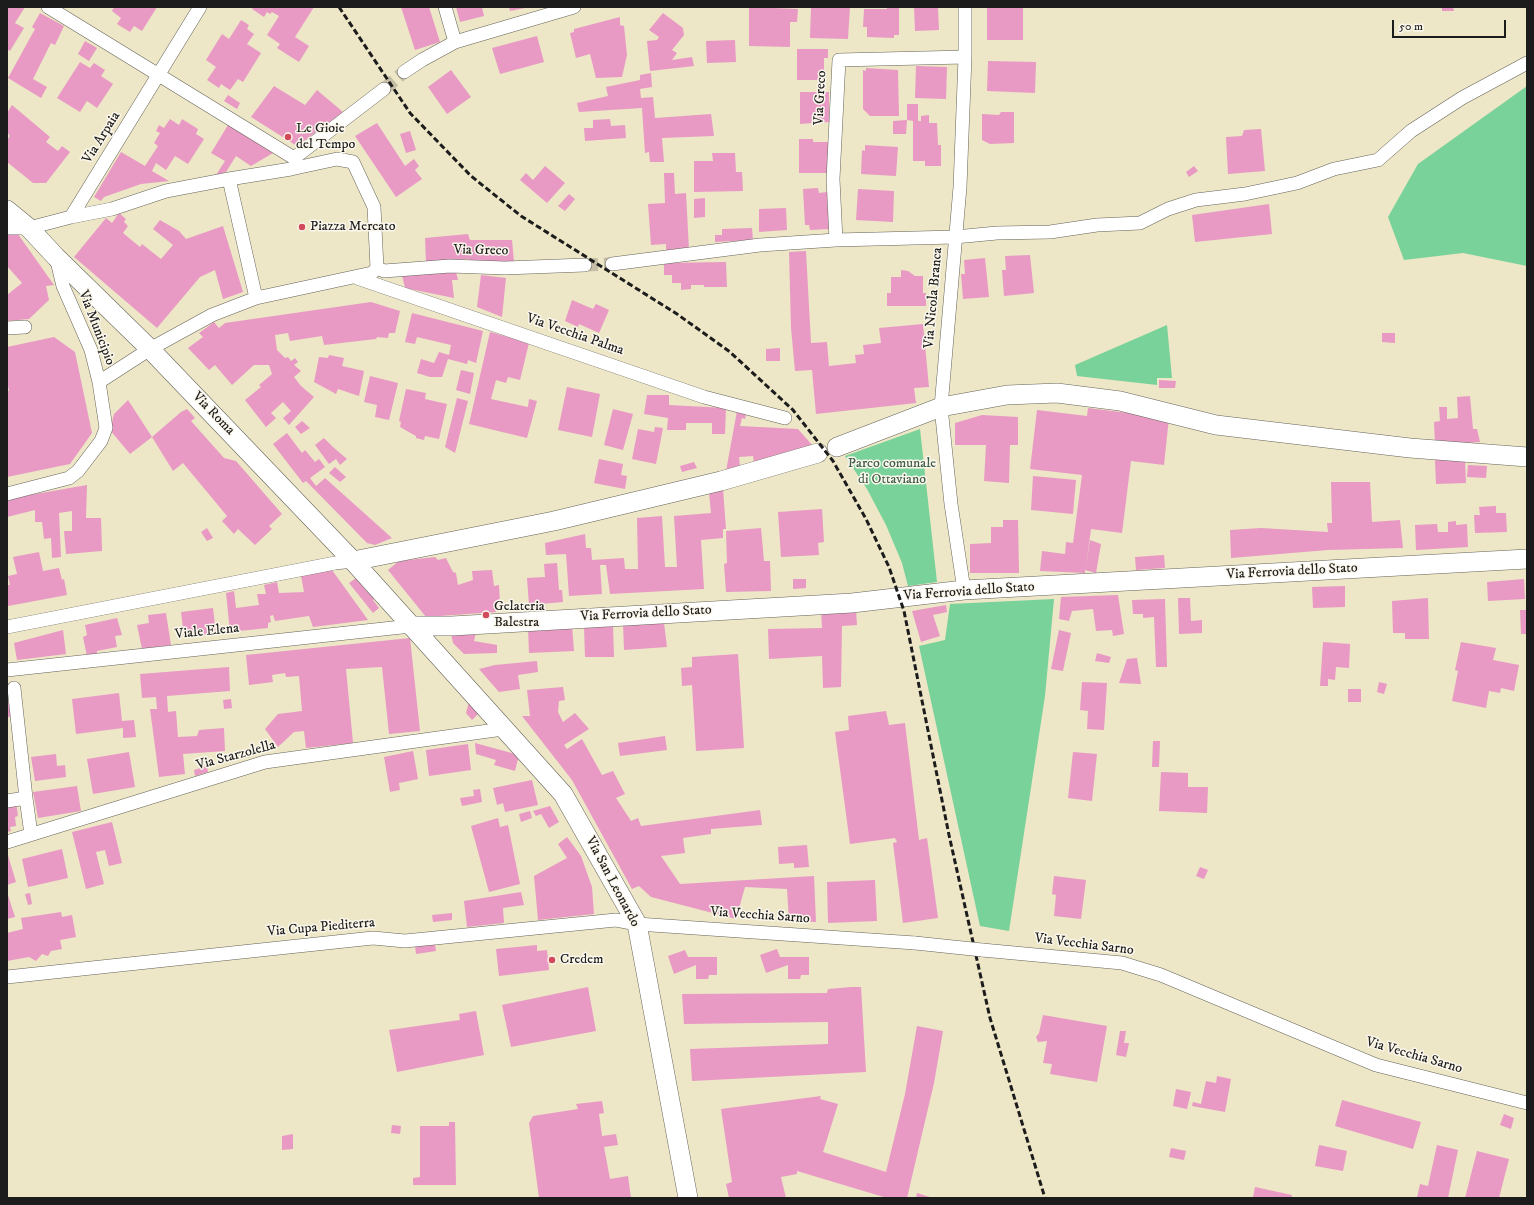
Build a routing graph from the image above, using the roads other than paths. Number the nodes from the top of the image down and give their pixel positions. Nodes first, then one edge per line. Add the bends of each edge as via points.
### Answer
1 (48, 7) edge
2 (200, 7) edge
3 (445, 7) edge
4 (574, 7) edge
5 (965, 7) edge
6 (553, 10) edge
7 (455, 42) junction
8 (965, 57) junction
9 (1527, 63) edge
10 (404, 72) tunnel mouth
11 (159, 76) junction
12 (384, 89) tunnel mouth
13 (293, 164) junction
14 (228, 180) junction
15 (7, 210) edge
16 (71, 217) junction
17 (7, 228) edge
18 (29, 228) junction
19 (955, 237) junction
20 (836, 240) junction
21 (56, 257) junction
22 (612, 264) tunnel mouth
23 (586, 265) tunnel mouth
24 (377, 268) junction
25 (357, 278) junction
26 (256, 298) junction
27 (25, 327) dead end
28 (7, 328) edge
29 (150, 349) junction
30 (99, 382) junction
31 (941, 407) junction
32 (785, 418) dead end
33 (837, 447) dead end
34 (818, 453) dead end
35 (1527, 456) edge
36 (7, 494) edge
37 (1527, 560) edge
38 (353, 561) junction
39 (964, 590) junction
40 (411, 626) junction
41 (7, 627) edge
42 (7, 670) edge
43 (14, 688) dead end
44 (503, 729) junction
45 (26, 798) junction
46 (7, 801) edge
47 (31, 834) junction
48 (7, 842) edge
49 (638, 924) junction
50 (7, 977) edge
51 (1527, 1103) edge
52 (688, 1198) edge

1 - 11 street
2 - 11 street, Via Arpaia
3 - 7 street
4 - 6 street
5 - 8 street, Via Nicola Branca
6 - 7 street
7 - 10 street
8 - 19 street, Via Nicola Branca via 960,187
8 - 20 street, Via Greco via 839,60 833,179
9 - 19 street via 1462,98 1411,130 1378,160 1334,169 1297,183 1245,194 1196,200 1168,209 1140,224 1097,225 1050,232
11 - 13 street
11 - 16 street, Via Arpaia
12 - 13 street
13 - 14 street
13 - 24 street via 337,159 353,162 374,207
14 - 16 street via 166,191 112,209
14 - 26 street
15 - 18 main road, Via Roma
16 - 18 street
17 - 18 street
18 - 21 main road, Via Roma
19 - 20 street
19 - 31 street, Via Nicola Branca
20 - 22 street via 760,245
21 - 29 main road, Via Roma
21 - 30 street, Via Municipio via 63,286 91,350
23 - 24 street, Via Greco via 505,268 450,266 384,271
24 - 25 street via 372,273
25 - 26 street
25 - 32 street, Via Vecchia Palma via 704,396
26 - 29 street via 193,324
27 - 28 street
29 - 30 street
29 - 38 main road, Via Roma
30 - 36 street, Via Municipio via 106,428 101,441 78,471 60,482
31 - 33 main road
31 - 35 main road via 1007,394 1057,393 1120,401 1216,425 1410,448
31 - 39 street, Via Nicola Branca via 951,504
34 - 38 main road via 721,481 554,521
37 - 39 main road, Via Ferrovia dello Stato
38 - 40 main road, Via Roma
38 - 41 street
39 - 40 main road, Via Ferrovia dello Stato via 852,603 452,626
40 - 42 street, Viale Elena
40 - 44 main road, Via San Leonardo
43 - 45 street
44 - 47 street, Via Starzolella via 265,762
44 - 49 main road, Via San Leonardo via 563,794
45 - 46 street
45 - 47 street
47 - 48 street, Via Starzolella
49 - 50 street, Via Cupa Piediterra via 616,920 404,941 373,938
49 - 51 street, Via Vecchia Sarno, bridge via 915,943 1122,963 1161,975 1376,1065
49 - 52 main road, Via San Leonardo

